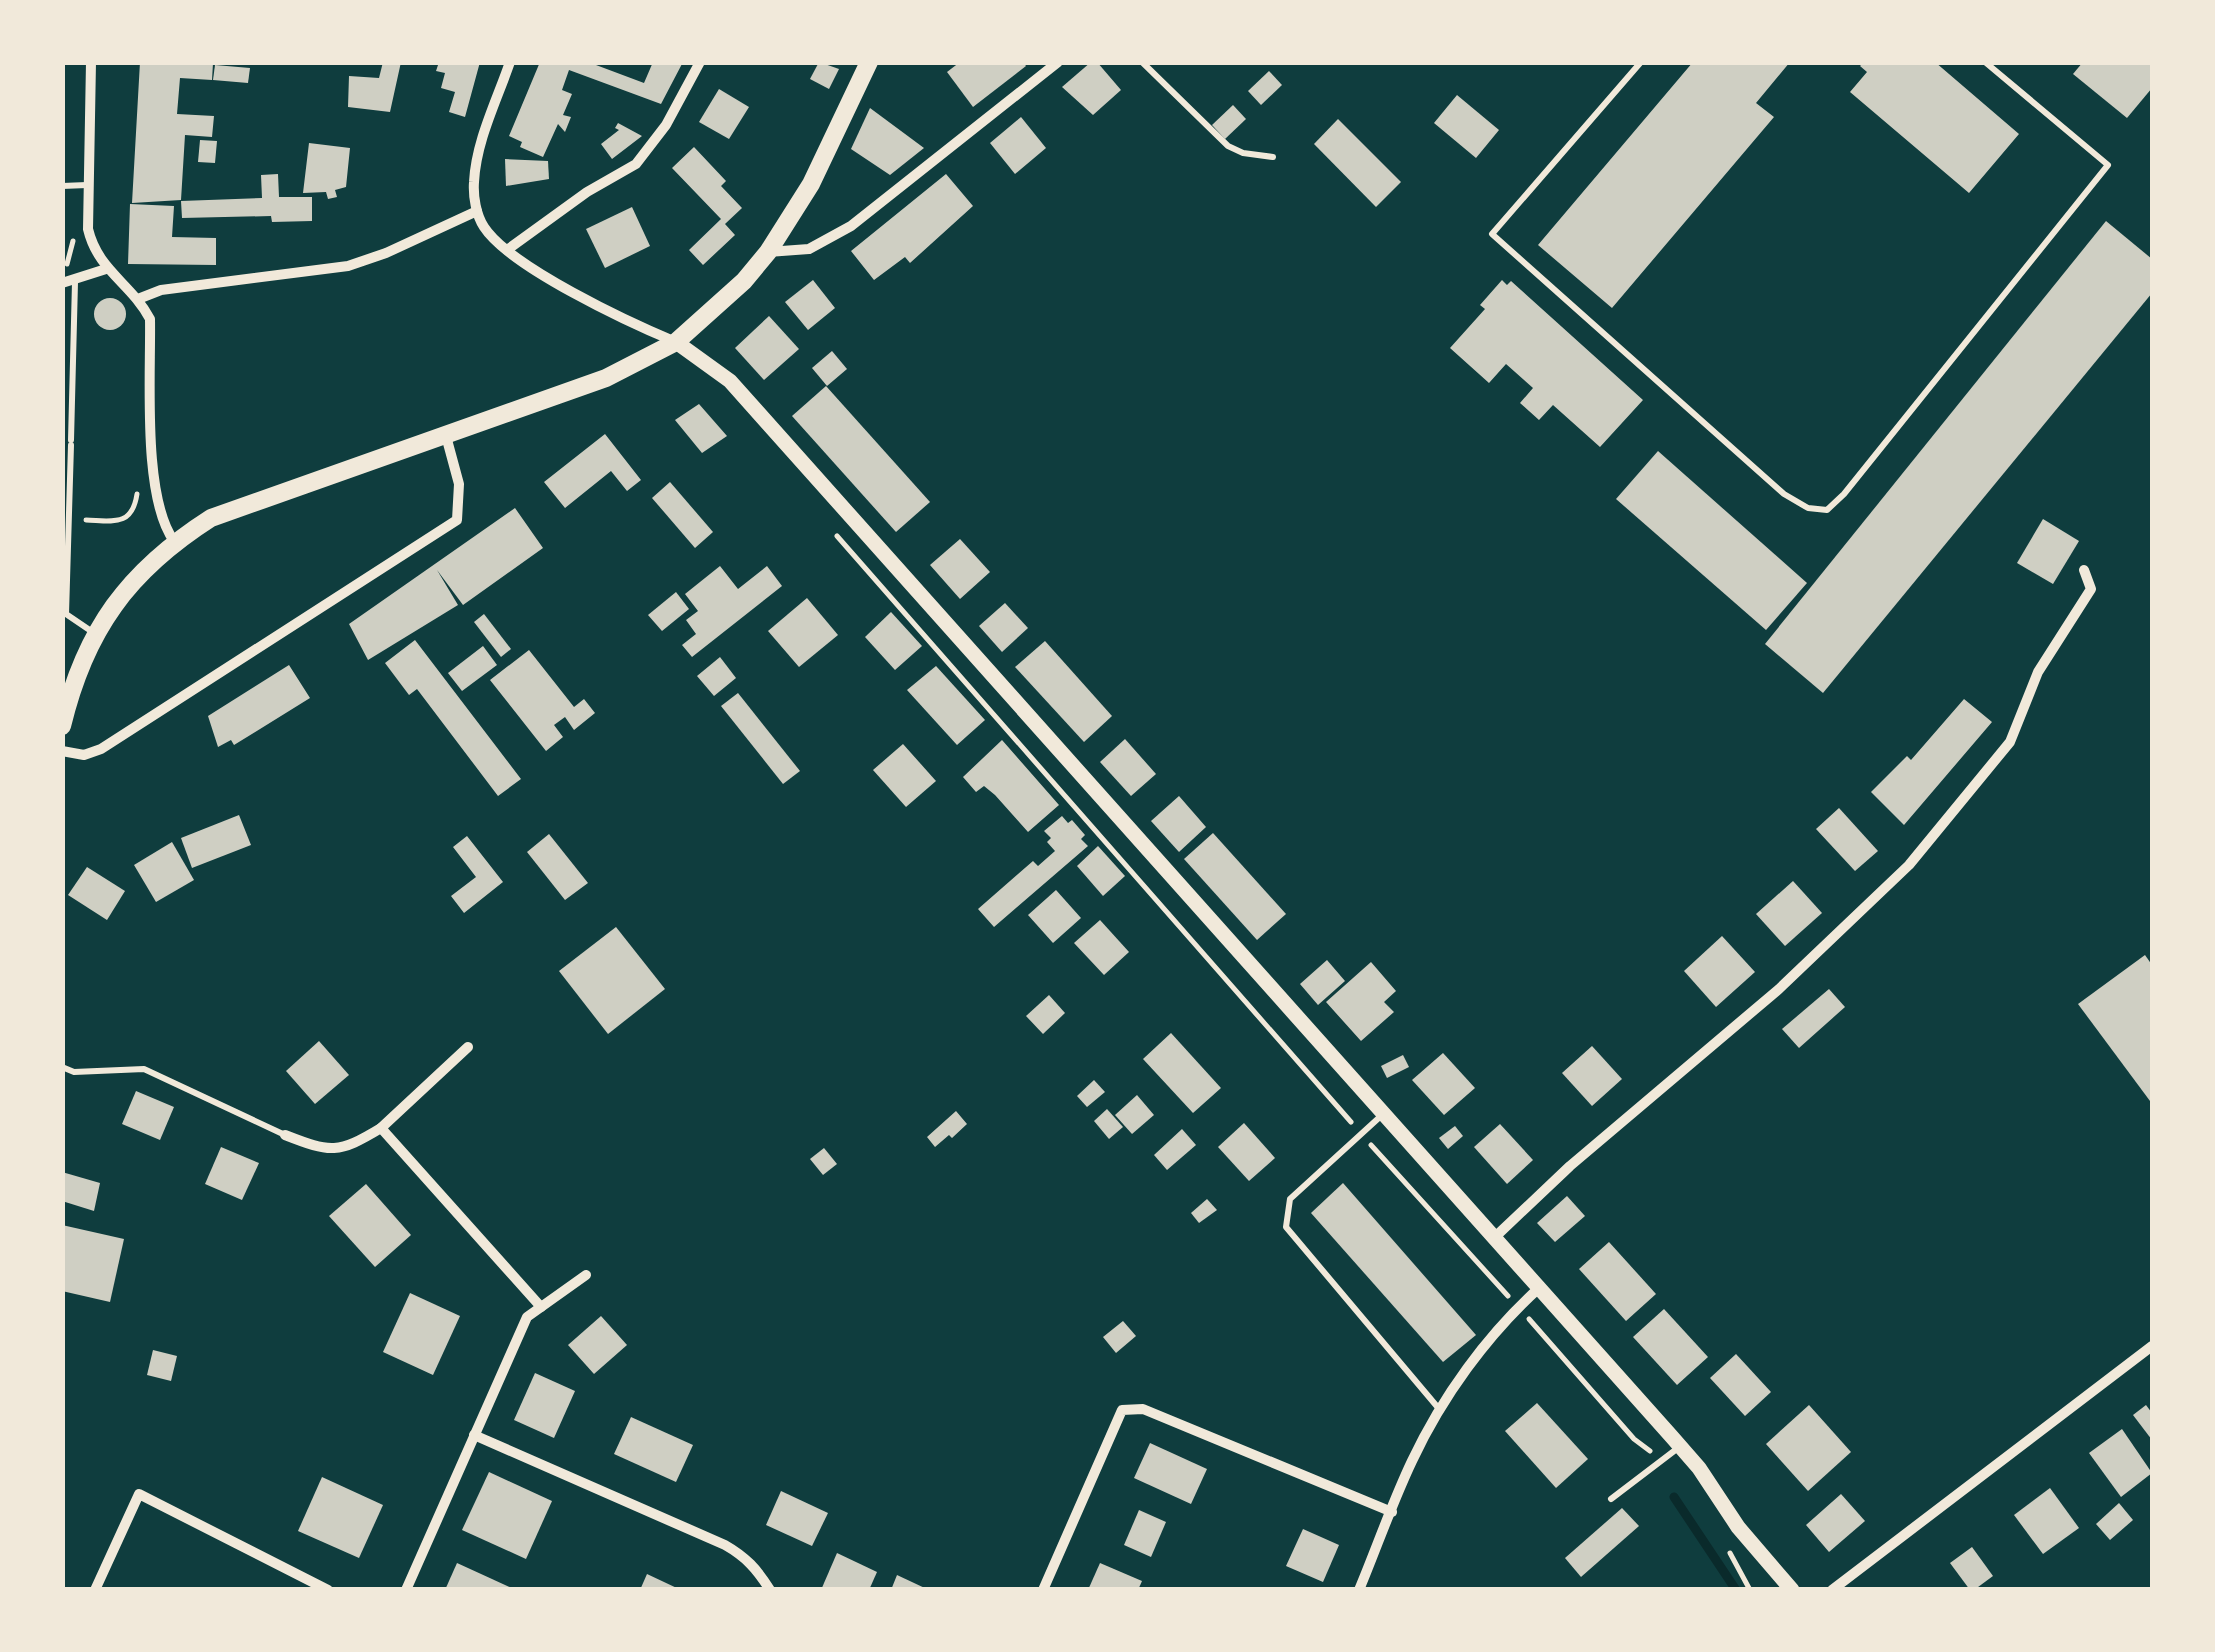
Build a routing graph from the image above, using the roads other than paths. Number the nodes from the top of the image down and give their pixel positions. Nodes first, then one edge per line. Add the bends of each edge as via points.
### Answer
1 (91, 62) edge
2 (510, 62) edge
3 (700, 62) edge
4 (870, 62) edge
5 (1058, 62) edge
6 (1142, 62) edge
7 (1641, 62) edge
8 (1985, 62) edge
9 (1273, 157) dead end
10 (87, 185) junction
11 (62, 186) edge
12 (477, 211) junction
13 (507, 250) junction
14 (768, 252) junction
15 (106, 269) junction
16 (69, 283) edge
17 (138, 299) junction
18 (676, 342) junction
19 (446, 436) junction
20 (174, 542) junction
21 (2084, 570) dead end
22 (95, 633) junction
23 (66, 693) edge
24 (62, 726) edge
25 (62, 751) edge
26 (468, 1047) dead end
27 (62, 1067) edge
28 (1384, 1113) junction
29 (381, 1128) junction
30 (285, 1135) joint
31 (1495, 1236) junction
32 (586, 1275) dead end
33 (1539, 1288) junction
34 (541, 1307) junction
35 (2152, 1346) edge
36 (1441, 1411) junction
37 (474, 1435) junction
38 (1680, 1446) junction
39 (1611, 1498) dead end
40 (1392, 1512) junction
41 (95, 1590) edge
42 (328, 1590) edge
43 (406, 1590) edge
44 (770, 1590) edge
45 (1043, 1590) edge
46 (1359, 1590) edge
47 (1792, 1590) edge
48 (1832, 1590) edge

1 - 10 street
2 - 12 street via 479,153
3 - 13 street via 636,164
4 - 14 main road
5 - 14 street via 851,226 809,249
6 - 9 lane via 1228,146
7 - 8 lane via 1492,234 1784,494 1827,510 2108,165
10 - 11 lane
10 - 15 street via 88,229
12 - 13 street
12 - 17 street via 348,266 161,290
13 - 18 street via 585,299
14 - 18 main road
15 - 16 street
15 - 17 street
16 - 22 lane via 66,614
17 - 20 street via 150,319 154,463 163,526
18 - 19 main road via 606,378
18 - 28 street via 730,381
19 - 20 main road via 211,518
19 - 25 street via 458,484 457,520 101,749 84,755
20 - 22 main road via 141,570
21 - 31 street via 2092,589 2038,672 2010,742 1909,864 1779,989
22 - 23 main road
23 - 24 main road
26 - 29 street
27 - 30 lane via 144,1068
28 - 31 street
28 - 36 lane via 1290,1198 1286,1227
29 - 30 street via 348,1148 320,1148
29 - 34 street
31 - 33 street
32 - 34 street
33 - 36 street via 1484,1346
33 - 38 street
34 - 37 street via 527,1317
35 - 48 street
36 - 40 street
37 - 43 street
37 - 44 street via 725,1545 758,1569
38 - 39 lane
38 - 47 street
40 - 45 street via 1143,1409 1122,1410
40 - 46 street
41 - 42 street via 140,1494

